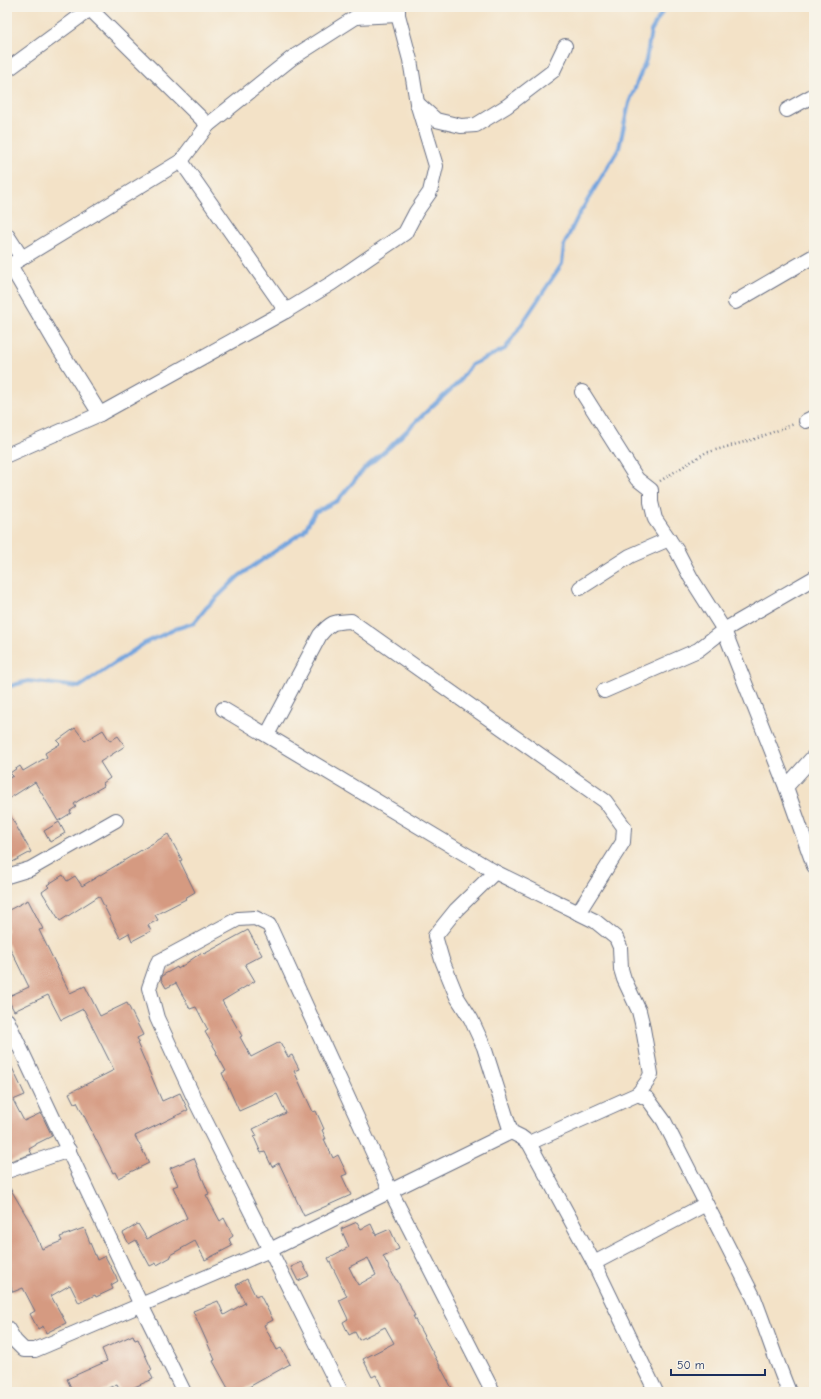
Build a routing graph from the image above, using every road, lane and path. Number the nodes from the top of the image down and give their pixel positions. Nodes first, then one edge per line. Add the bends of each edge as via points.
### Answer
1 (366, 7) edge
2 (89, 8) edge
3 (398, 11) edge
4 (356, 17) junction
5 (565, 46) dead end
6 (7, 70) edge
7 (814, 95) edge
8 (417, 103) junction
9 (787, 110) dead end
10 (208, 125) junction
11 (181, 161) junction
12 (7, 235) edge
13 (814, 256) edge
14 (13, 263) edge
15 (735, 302) dead end
16 (286, 312) junction
17 (582, 392) dead end
18 (100, 414) junction
19 (810, 419) edge
20 (7, 456) edge
21 (651, 490) junction
22 (669, 539) junction
23 (814, 578) edge
24 (580, 588) dead end
25 (724, 630) junction
26 (604, 691) dead end
27 (223, 709) dead end
28 (267, 735) junction
29 (814, 756) edge
30 (786, 787) junction
31 (116, 820) dead end
32 (814, 866) edge
33 (494, 872) junction
34 (7, 876) edge
35 (578, 913) junction
36 (7, 1020) edge
37 (10, 1034) edge
38 (638, 1094) junction
39 (511, 1132) junction
40 (529, 1143) junction
41 (69, 1150) junction
42 (7, 1171) edge
43 (391, 1192) junction
44 (706, 1204) junction
45 (270, 1250) junction
46 (594, 1263) junction
47 (140, 1305) junction
48 (7, 1328) edge
49 (184, 1392) edge
50 (341, 1392) edge
51 (493, 1392) edge
52 (656, 1392) edge
53 (789, 1392) edge

1 - 4 street
2 - 6 street
2 - 10 street
3 - 4 street
3 - 8 street
4 - 10 street via 292,58
5 - 8 street via 553,71 507,106 476,124 461,126 436,120
7 - 9 street
8 - 16 street via 436,166 430,192 405,234
10 - 11 street
11 - 14 street
11 - 16 street
12 - 14 street
13 - 15 street
14 - 18 street via 55,342
16 - 18 street
17 - 21 street via 637,479
18 - 20 street
19 - 21 path via 755,439 705,453 663,479
21 - 22 street via 655,519
22 - 24 street via 630,556
22 - 25 street
23 - 25 street
25 - 26 street via 698,650
25 - 30 street
27 - 28 street
28 - 33 street
28 - 35 street via 320,635 334,622 351,621 605,801 624,827 623,842
29 - 30 street
30 - 32 street
31 - 34 street via 30,869
33 - 35 street
33 - 39 street via 456,910 435,936 457,997 484,1047
35 - 38 street via 607,930 616,938 620,947 624,979 642,1023 650,1074
36 - 37 street
37 - 41 street
38 - 40 street
38 - 44 street via 648,1099 664,1121
39 - 40 street
39 - 43 street
40 - 46 street
41 - 42 street
41 - 47 street
43 - 45 street
43 - 45 street via 269,925 255,918 238,919 158,962 148,988 157,1018 194,1098
43 - 51 street
44 - 46 street
44 - 53 street via 754,1298
45 - 47 street
45 - 50 street
46 - 52 street
47 - 48 street via 35,1350 24,1350
47 - 49 street

